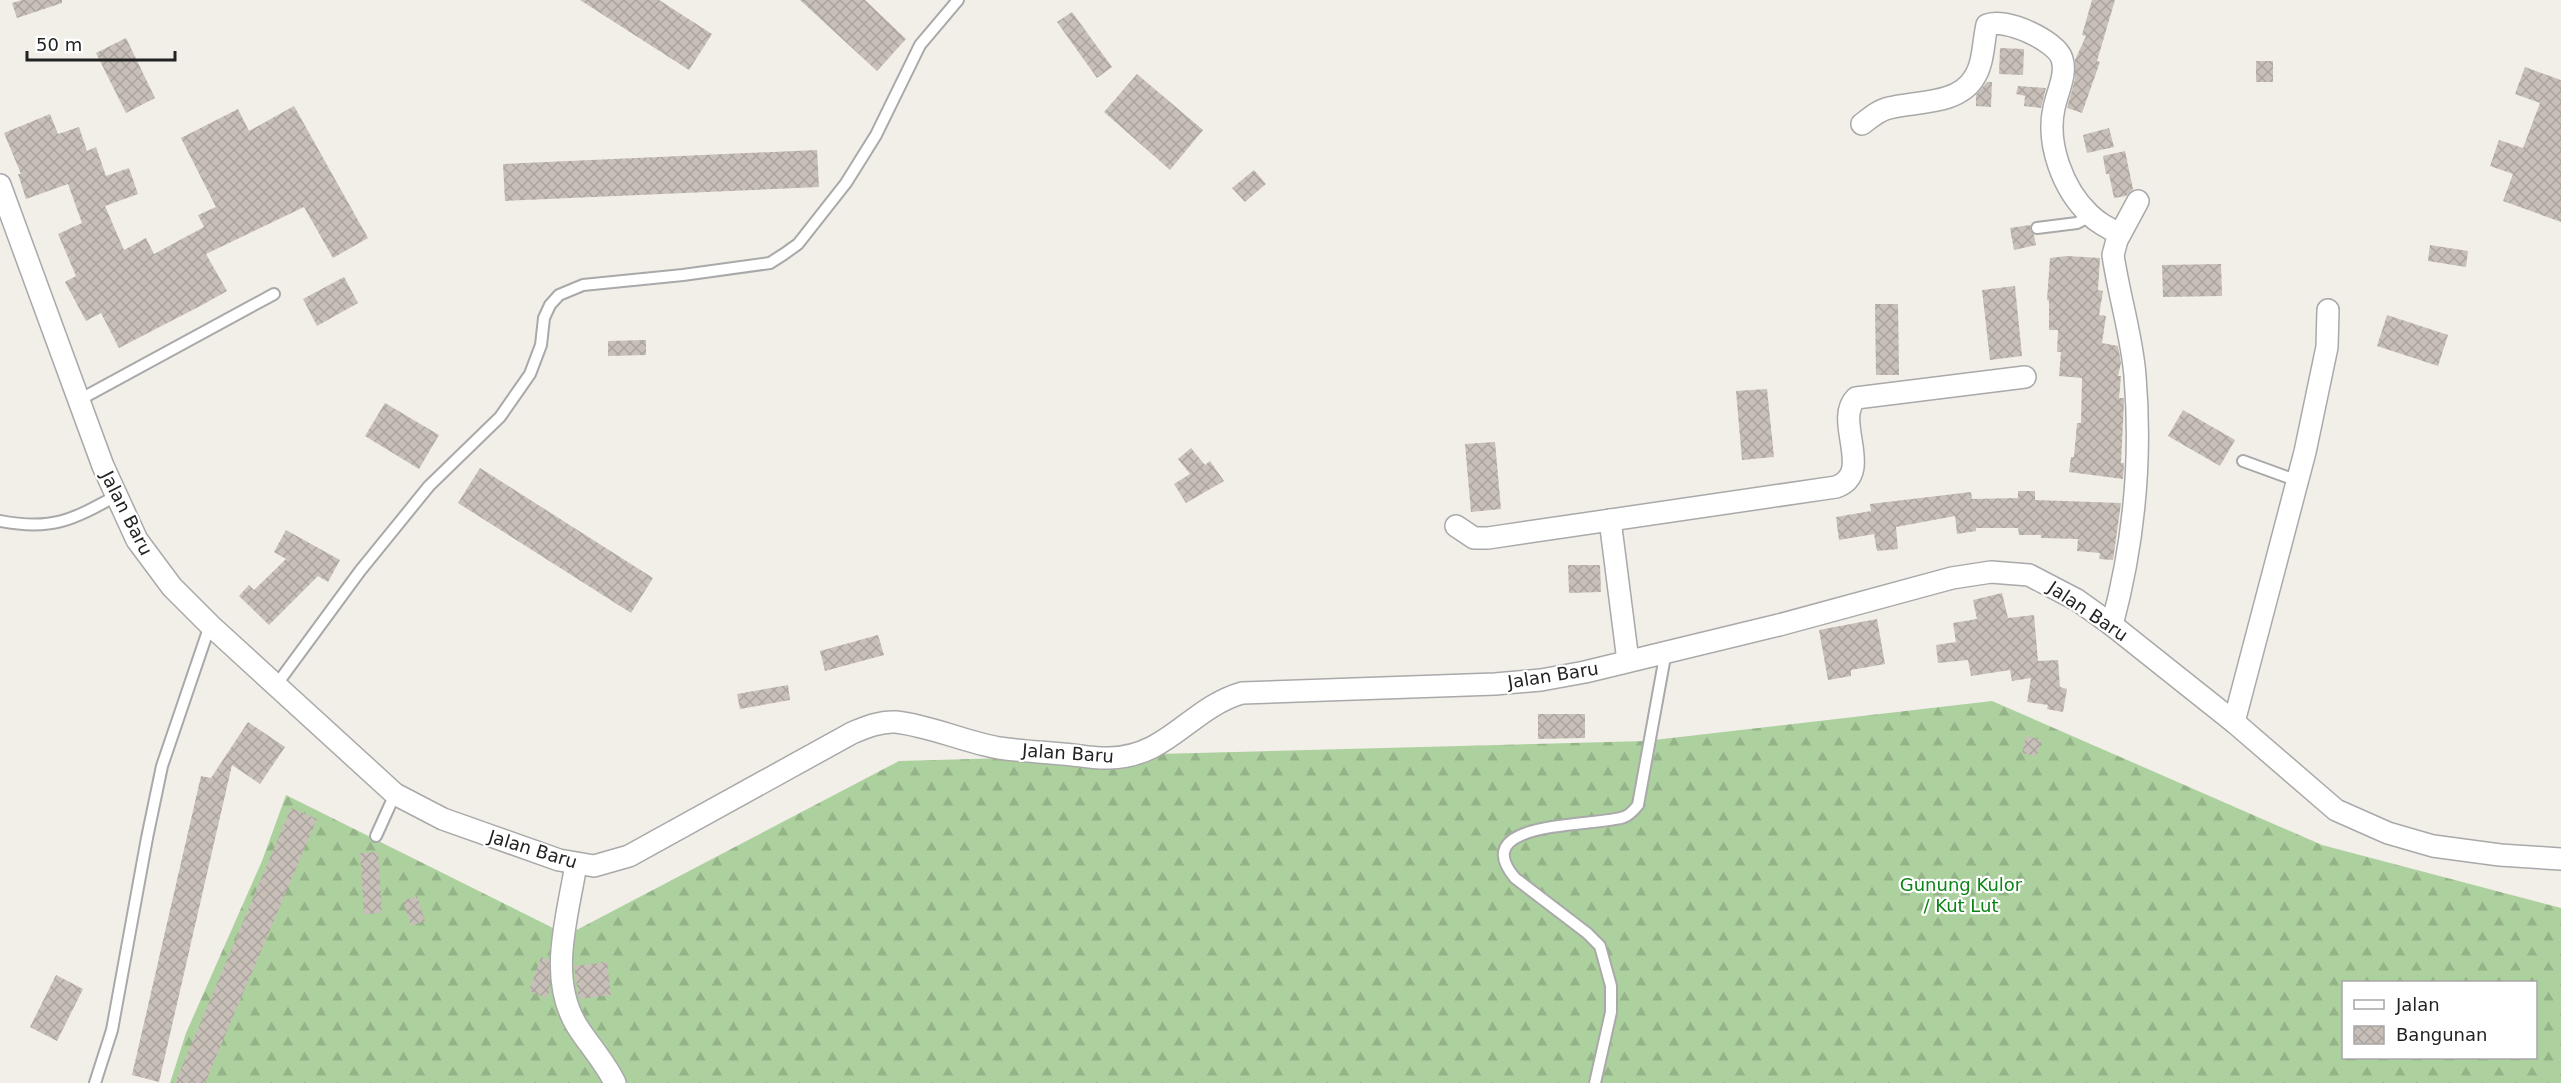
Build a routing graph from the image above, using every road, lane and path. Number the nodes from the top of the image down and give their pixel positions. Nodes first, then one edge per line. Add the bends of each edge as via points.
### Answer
1 (958, 0) edge
2 (1862, 124) dead end
3 (0, 185) edge
4 (2139, 201) dead end
5 (2090, 216) junction
6 (2037, 228) dead end
7 (2120, 234) junction
8 (274, 294) dead end
9 (2328, 310) dead end
10 (2025, 377) dead end
11 (79, 400) junction
12 (2243, 461) dead end
13 (2298, 481) junction
14 (116, 496) junction
15 (1610, 520) junction
16 (0, 521) edge
17 (1456, 526) dead end
18 (210, 625) junction
19 (2112, 625) junction
20 (1666, 651) junction
21 (1628, 661) junction
22 (277, 684) junction
23 (2234, 722) junction
24 (395, 794) junction
25 (376, 836) dead end
26 (2561, 859) edge
27 (576, 864) junction
28 (95, 1083) edge
29 (615, 1083) edge
30 (1594, 1083) edge

1 - 22 lane via 920,45 861,160 798,244 770,263 583,285 559,295 550,304 536,360 507,408 429,486
2 - 5 street via 1888,108 1948,98 1966,87 1980,65 1987,25 2012,24 2056,48 2062,57 2064,69 2052,123 2054,151 2078,204
3 - 11 street, Jalan Baru
4 - 7 street
5 - 6 lane via 2077,223
5 - 7 street
7 - 19 street via 2113,255 2135,375 2136,462 2130,552
8 - 11 lane
9 - 13 street via 2327,347
10 - 15 street via 1856,398 1849,408 1851,478 1836,487
11 - 14 street, Jalan Baru
12 - 13 lane
13 - 23 street
14 - 16 lane via 61,523 39,526
14 - 18 street, Jalan Baru via 152,561
15 - 17 street via 1488,538 1474,538
15 - 21 street
18 - 22 street, Jalan Baru
18 - 28 lane via 162,766 112,1030
19 - 20 street, Jalan Baru via 2046,582 2028,575 1991,572 1922,585 1779,625
19 - 23 street, Jalan Baru
20 - 21 street, Jalan Baru
20 - 30 lane via 1638,805 1617,819 1547,826 1521,835 1506,845 1503,852 1505,866 1515,878 1600,946 1611,986 1611,1012
21 - 27 street, Jalan Baru via 1541,680 1495,684 1242,693 1216,703 1162,743 1145,751 1108,758 999,747 895,722 872,725 629,856 594,866
22 - 24 street, Jalan Baru
23 - 26 street, Jalan Baru via 2336,810 2388,833 2433,846
24 - 25 lane
24 - 27 street, Jalan Baru via 443,819
27 - 29 street via 561,957 562,987 577,1025

